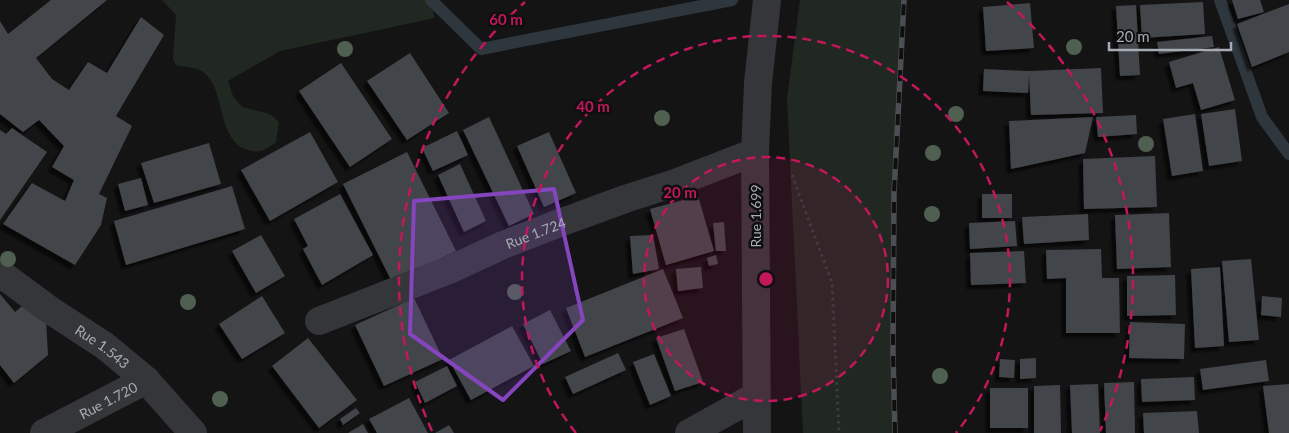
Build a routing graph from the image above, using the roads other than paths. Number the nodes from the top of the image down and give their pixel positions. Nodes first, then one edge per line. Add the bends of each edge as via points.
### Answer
1 (767, 0) edge
2 (755, 152) junction
3 (0, 273) edge
4 (319, 321) dead end
5 (146, 380) junction
6 (756, 396) junction
7 (44, 433) edge
8 (193, 433) edge
9 (689, 433) edge
10 (756, 433) edge

1 - 2 street, Rue 1.699
2 - 4 street, Rue 1.724 via 557,224
2 - 6 street, Rue 1.699
3 - 5 street, Rue 1.543 via 105,346
5 - 7 street, Rue 1.720
5 - 8 street, Rue 1.543
6 - 9 street
6 - 10 street, Rue 1.699

